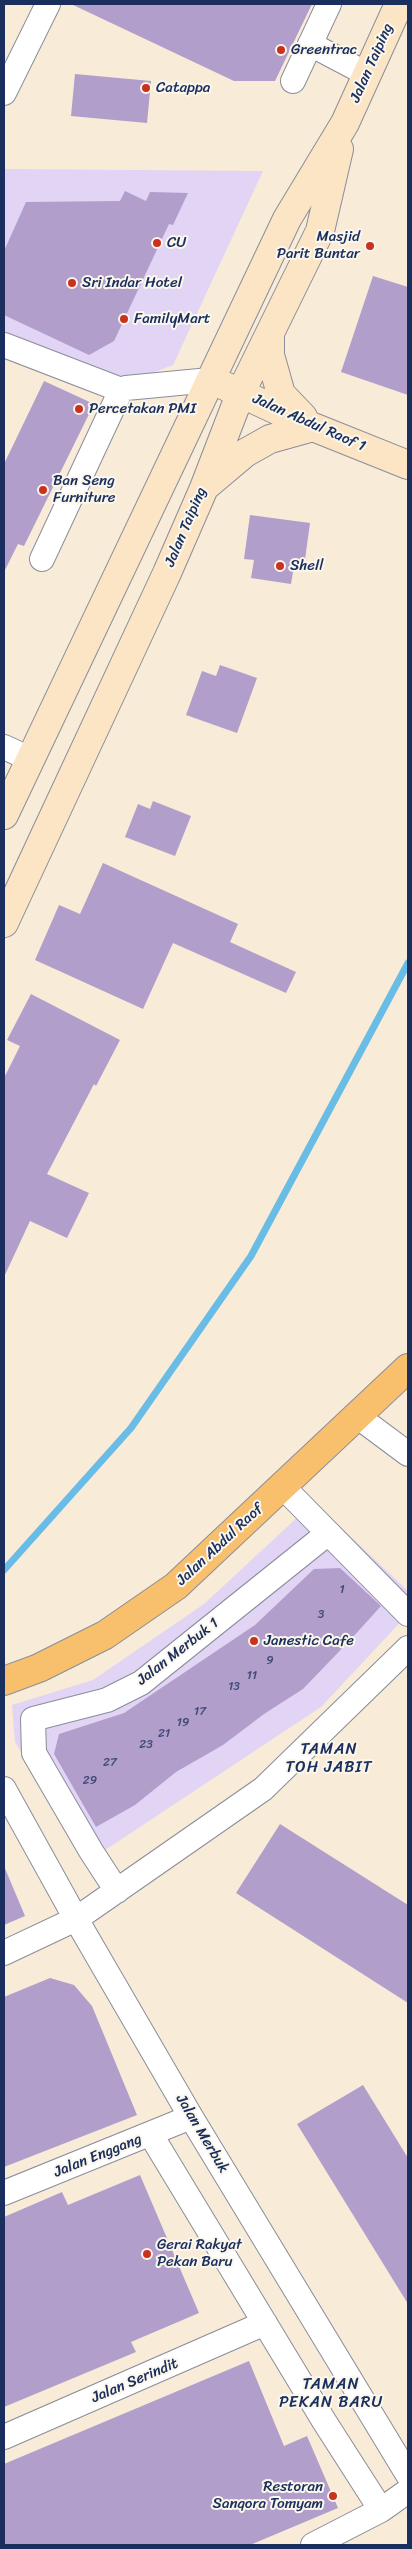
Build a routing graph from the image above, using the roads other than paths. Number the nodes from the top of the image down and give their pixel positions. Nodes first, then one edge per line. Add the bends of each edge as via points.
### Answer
1 (48, 4) edge
2 (330, 4) edge
3 (399, 4) edge
4 (310, 44) junction
5 (367, 74) junction
6 (292, 81) dead end
7 (4, 93) edge
8 (345, 123) junction
9 (270, 332) junction
10 (4, 345) edge
11 (210, 380) junction
12 (121, 390) junction
13 (241, 392) junction
14 (313, 427) junction
15 (408, 465) edge
16 (204, 488) junction
17 (42, 560) dead end
18 (4, 747) edge
19 (30, 759) junction
20 (4, 815) edge
21 (4, 923) edge
22 (408, 1368) edge
23 (357, 1416) junction
24 (408, 1454) edge
25 (282, 1487) junction
26 (327, 1534) junction
27 (408, 1614) edge
28 (408, 1648) edge
29 (4, 1681) edge
30 (4, 1789) edge
31 (118, 1891) junction
32 (76, 1919) junction
33 (4, 1953) edge
34 (191, 2117) junction
35 (151, 2135) junction
36 (4, 2194) edge
37 (265, 2324) junction
38 (4, 2437) edge
39 (408, 2475) edge
40 (408, 2491) edge
41 (381, 2510) junction
42 (313, 2545) edge

1 - 7 street
2 - 4 street
3 - 5 main road, Jalan Taiping
4 - 5 street
4 - 6 street
5 - 8 main road, Jalan Taiping
8 - 9 main road, Jalan Taiping via 320,231
8 - 11 main road, Jalan Taiping via 287,219
9 - 13 main road, Jalan Taiping
9 - 14 main road via 270,355 281,394
10 - 12 street
11 - 12 street
11 - 13 main road, Jalan Abdul Raof 1
11 - 19 main road, Jalan Taiping
12 - 17 street
13 - 14 main road, Jalan Abdul Raof 1
13 - 16 main road, Jalan Taiping
14 - 15 main road, Jalan Abdul Raof 1
14 - 16 main road via 270,439 226,467
16 - 21 main road, Jalan Taiping
18 - 19 street
19 - 20 main road, Jalan Taiping
22 - 23 main road, Jalan Abdul Raof
23 - 24 street
23 - 25 main road, Jalan Abdul Raof
25 - 26 street
25 - 29 main road, Jalan Abdul Raof via 176,1586 105,1636
26 - 27 street
26 - 31 street, Jalan Merbuk 1 via 141,1683 107,1700 33,1719 34,1753 90,1852
28 - 31 street via 262,1789
30 - 32 street, Jalan Merbuk
31 - 32 street
32 - 33 street
32 - 34 street, Jalan Merbuk
34 - 35 street, Jalan Enggang
34 - 39 street, Jalan Merbuk
35 - 36 street, Jalan Enggang
35 - 37 street
37 - 38 street, Jalan Serindit
37 - 41 street
40 - 41 street
41 - 42 street

